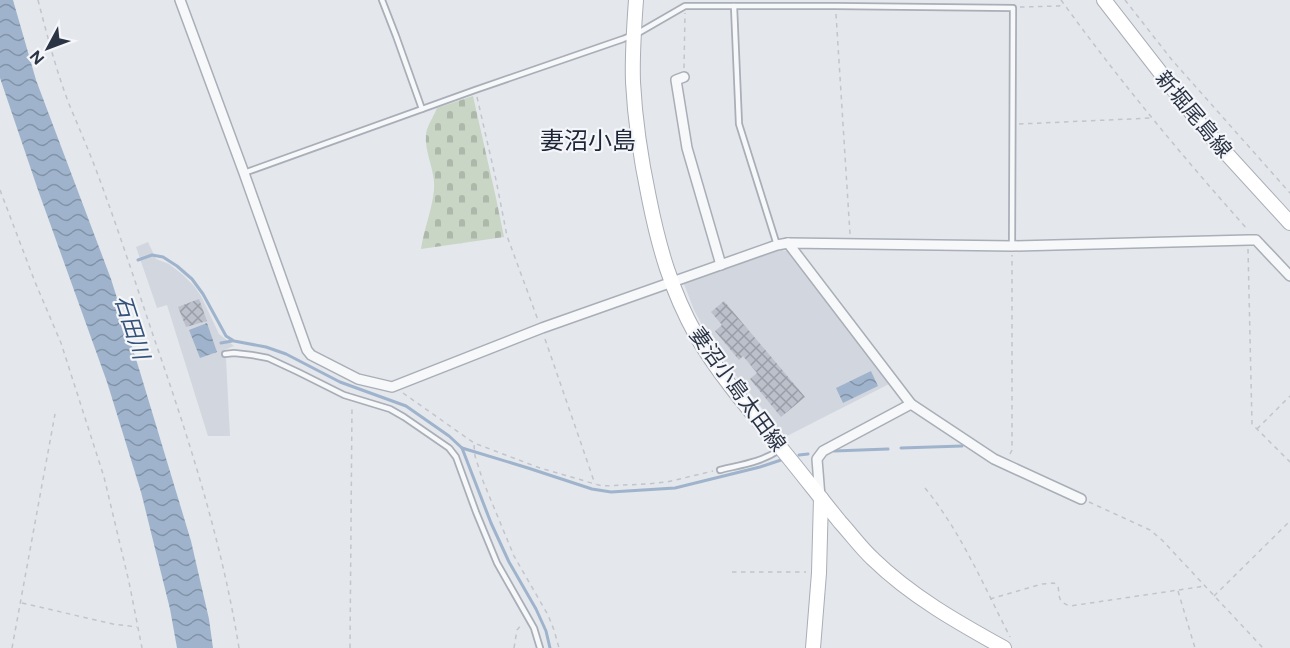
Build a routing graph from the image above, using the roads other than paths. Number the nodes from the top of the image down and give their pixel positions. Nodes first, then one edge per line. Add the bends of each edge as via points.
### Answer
1 (180, 0) edge
2 (382, 0) edge
3 (636, 0) edge
4 (682, 0) edge
5 (1104, 0) edge
6 (685, 6) junction
7 (734, 6) junction
8 (634, 35) junction
9 (684, 78) road end
10 (422, 109) junction
11 (244, 173) junction
12 (1290, 223) edge
13 (788, 243) junction
14 (777, 244) junction
15 (1012, 246) junction
16 (721, 265) junction
17 (1290, 276) edge
18 (671, 283) junction
19 (225, 354) dead end
20 (911, 404) junction
21 (781, 448) junction
22 (720, 470) road end
23 (820, 498) junction
24 (1081, 498) road end
25 (1007, 643) edge
26 (540, 648) edge
27 (813, 648) edge

1 - 11 street
2 - 10 lane
3 - 8 main road, 妻沼小島太田線
4 - 6 lane
5 - 12 main road, 新堀尾島線 via 1205,130
6 - 7 lane
6 - 8 lane
7 - 14 lane via 739,124
7 - 15 lane via 1013,8
8 - 10 lane
8 - 18 main road, 妻沼小島太田線 via 634,91 642,160
9 - 16 street via 676,80 687,148
10 - 11 lane
11 - 18 street via 307,350 311,356 358,379 392,387
13 - 14 street
13 - 15 street
13 - 20 street
14 - 16 street
15 - 17 street via 1256,240
16 - 18 street
18 - 21 main road, 妻沼小島太田線 via 703,347
19 - 26 lane via 268,358 329,389 390,409 452,452 497,563 534,628
20 - 23 street via 823,451 817,459
20 - 24 street via 994,459
21 - 22 lane via 756,461
21 - 23 main road, 妻沼小島太田線
23 - 25 main road, 妻沼小島太田線 via 860,546 897,581 947,616
23 - 27 main road

